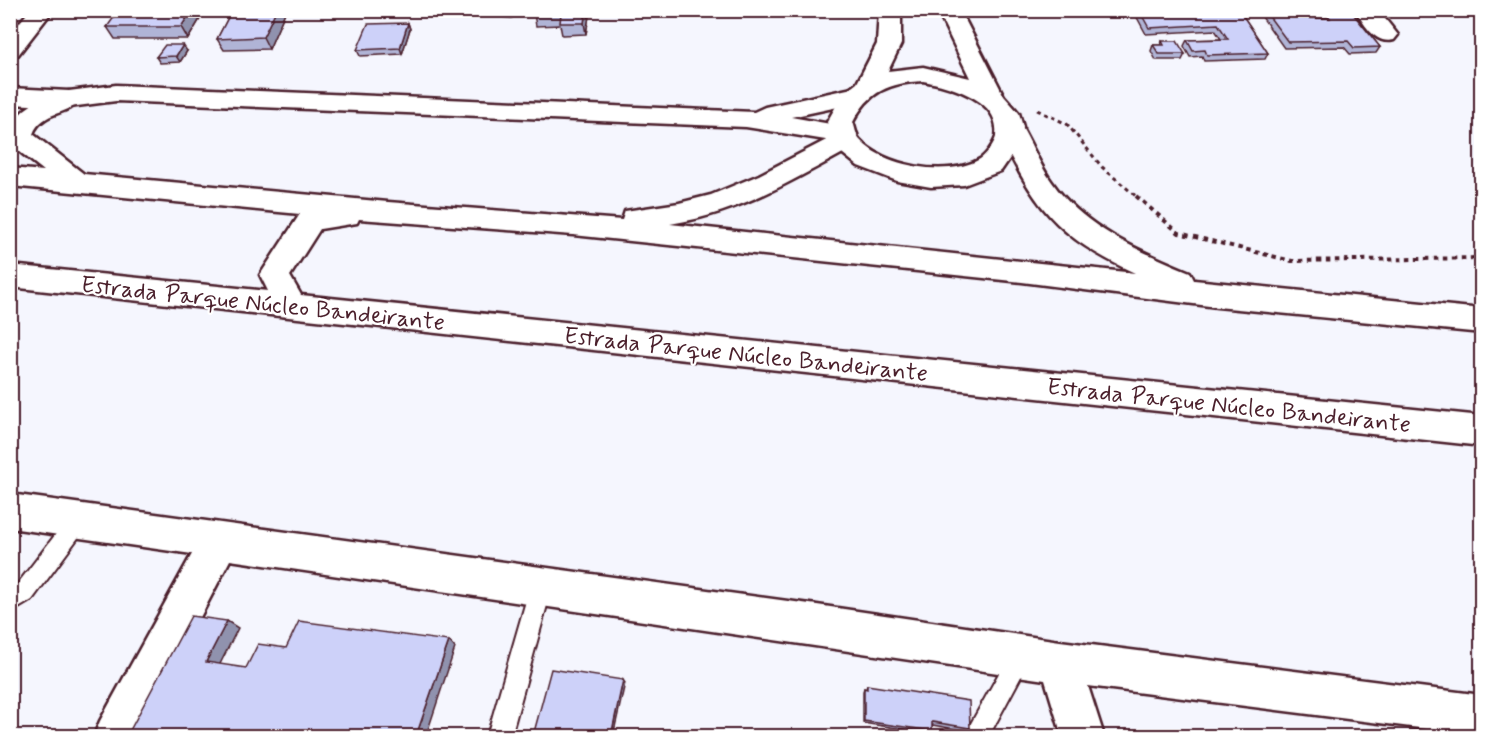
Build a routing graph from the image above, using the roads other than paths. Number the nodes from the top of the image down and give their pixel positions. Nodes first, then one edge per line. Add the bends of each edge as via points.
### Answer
1 (42, 10) edge
2 (890, 10) edge
3 (948, 10) edge
4 (1366, 10) edge
5 (1386, 35) dead end
6 (13, 74) edge
7 (863, 90) junction
8 (116, 93) junction
9 (69, 99) junction
10 (994, 101) junction
11 (746, 119) junction
12 (1009, 127) junction
13 (15, 134) edge
14 (844, 137) junction
15 (10, 177) edge
16 (77, 183) junction
17 (388, 212) junction
18 (573, 225) junction
19 (10, 276) edge
20 (1217, 295) junction
21 (291, 305) junction
22 (1482, 321) edge
23 (1482, 431) edge
24 (10, 511) edge
25 (79, 520) junction
26 (219, 542) junction
27 (540, 587) junction
28 (10, 603) edge
29 (1041, 659) junction
30 (1482, 716) edge
31 (115, 736) edge
32 (499, 736) edge
33 (976, 736) edge
34 (1083, 736) edge

1 - 6 main road
2 - 7 main road via 889,44
3 - 10 main road
4 - 5 main road
6 - 8 main road
6 - 9 main road
7 - 10 main road via 903,75 944,76 980,90
7 - 11 main road
7 - 14 main road via 843,108 840,124
8 - 9 main road
8 - 11 main road
9 - 13 main road via 44,108
10 - 12 main road
11 - 14 main road
12 - 14 main road via 1009,140 992,164 955,177 914,178 894,173 859,155
12 - 20 main road via 1047,196 1070,220 1098,242 1135,261
13 - 16 main road
14 - 18 main road via 762,184 720,202 666,216
15 - 16 main road
16 - 17 main road
17 - 18 main road
17 - 21 main road via 311,220 275,275
18 - 20 main road
19 - 21 main road, Estrada Parque Núcleo Bandeirante
20 - 22 main road
21 - 23 main road, Estrada Parque Núcleo Bandeirante
24 - 25 main road
25 - 26 main road
25 - 28 lane via 30,586
26 - 27 main road
26 - 31 main road
27 - 29 main road
27 - 32 lane
29 - 30 main road
29 - 33 lane
29 - 34 main road

